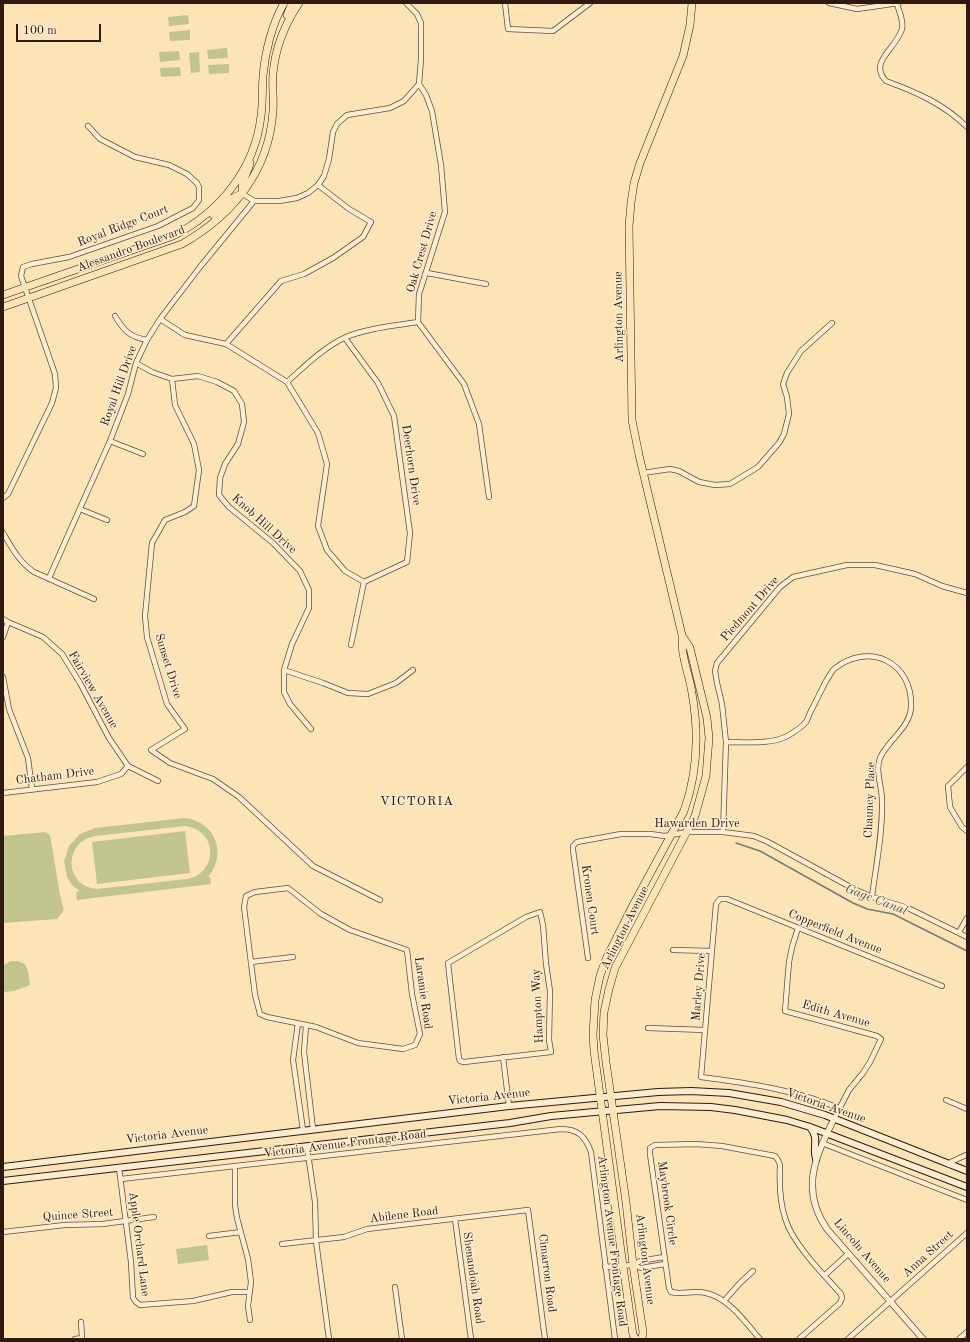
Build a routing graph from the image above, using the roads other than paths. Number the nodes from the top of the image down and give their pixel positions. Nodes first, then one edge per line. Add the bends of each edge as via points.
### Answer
1 (284, 3) edge
2 (292, 3) edge
3 (299, 3) edge
4 (406, 3) edge
5 (505, 3) edge
6 (590, 3) edge
7 (692, 3) edge
8 (829, 3) edge
9 (898, 3) edge
10 (279, 47) junction
11 (419, 84) junction
12 (88, 126) dead end
13 (967, 127) edge
14 (252, 153) junction
15 (318, 185) junction
16 (243, 194) junction
17 (254, 201) junction
18 (195, 223) junction
19 (427, 273) junction
20 (486, 284) dead end
21 (25, 287) junction
22 (3, 295) edge
23 (29, 298) junction
24 (3, 307) edge
25 (115, 316) dead end
26 (160, 320) junction
27 (418, 322) junction
28 (832, 323) dead end
29 (345, 338) junction
30 (147, 340) junction
31 (226, 344) junction
32 (136, 363) junction
33 (172, 379) junction
34 (287, 382) junction
35 (110, 441) junction
36 (143, 454) dead end
37 (643, 473) junction
38 (489, 497) dead end
39 (3, 498) edge
40 (80, 509) junction
41 (107, 520) dead end
42 (3, 533) edge
43 (49, 578) junction
44 (364, 582) junction
45 (967, 593) edge
46 (94, 599) dead end
47 (5, 621) edge
48 (682, 635) junction
49 (3, 637) edge
50 (350, 645) dead end
51 (284, 670) junction
52 (412, 670) dead end
53 (3, 676) edge
54 (311, 729) dead end
55 (726, 742) junction
56 (128, 766) junction
57 (967, 767) edge
58 (158, 780) dead end
59 (32, 789) junction
60 (3, 793) edge
61 (967, 831) edge
62 (687, 832) junction
63 (723, 832) junction
64 (672, 835) junction
65 (573, 846) joint
66 (872, 897) junction
67 (720, 899) joint
68 (380, 900) dead end
69 (967, 918) edge
70 (798, 928) junction
71 (959, 932) junction
72 (967, 936) edge
73 (673, 950) dead end
74 (712, 951) junction
75 (293, 957) dead end
76 (588, 958) dead end
77 (251, 962) junction
78 (942, 986) dead end
79 (298, 1023) junction
80 (306, 1025) junction
81 (648, 1028) dead end
82 (705, 1030) junction
83 (881, 1039) joint
84 (503, 1057) junction
85 (611, 1096) junction
86 (600, 1098) junction
87 (946, 1100) dead end
88 (509, 1106) junction
89 (839, 1108) junction
90 (967, 1109) edge
91 (613, 1110) junction
92 (602, 1111) junction
93 (834, 1119) junction
94 (810, 1126) junction
95 (313, 1129) junction
96 (303, 1130) junction
97 (572, 1130) joint
98 (827, 1133) junction
99 (822, 1143) junction
100 (308, 1147) junction
101 (967, 1155) edge
102 (309, 1158) junction
103 (816, 1159) junction
104 (949, 1164) junction
105 (3, 1167) edge
106 (235, 1167) junction
107 (119, 1168) junction
108 (967, 1171) edge
109 (121, 1180) junction
110 (3, 1181) edge
111 (967, 1187) edge
112 (967, 1200) edge
113 (528, 1210) joint
114 (154, 1216) dead end
115 (455, 1219) junction
116 (126, 1221) junction
117 (3, 1232) edge
118 (241, 1232) junction
119 (967, 1233) edge
120 (209, 1236) dead end
121 (316, 1241) junction
122 (282, 1244) dead end
123 (848, 1254) junction
124 (664, 1257) junction
125 (665, 1264) junction
126 (634, 1265) junction
127 (623, 1266) junction
128 (605, 1267) junction
129 (753, 1271) dead end
130 (825, 1275) junction
131 (396, 1287) dead end
132 (250, 1292) junction
133 (724, 1301) junction
134 (890, 1301) junction
135 (250, 1320) dead end
136 (81, 1322) dead end
137 (967, 1332) edge
138 (75, 1339) edge
139 (329, 1339) edge
140 (402, 1339) edge
141 (470, 1339) edge
142 (545, 1339) edge
143 (615, 1339) edge
144 (636, 1339) edge
145 (642, 1339) edge
146 (760, 1339) edge
147 (799, 1339) edge
148 (848, 1339) edge
149 (923, 1339) edge
150 (959, 1339) edge

1 - 14 main road, Alessandro Boulevard via 266,56 259,131
2 - 10 main road via 279,32
3 - 10 main road, Alessandro Boulevard via 285,28
4 - 11 street via 417,14 421,23
5 - 6 street via 508,29 554,31
7 - 37 main road, Arlington Avenue via 683,56 640,163 631,203 629,233 632,403 635,437
8 - 9 street via 857,9
9 - 13 street via 902,27 897,40 880,63 881,76 886,81 929,98
10 - 16 main road, Alessandro Boulevard via 273,74 271,127 263,158
11 - 15 street via 404,101 390,108 348,114 337,124 324,176
11 - 19 street, Oak Crest Drive via 432,111 445,212
12 - 21 street, Royal Ridge Court via 100,139 135,156 169,165 187,174 197,183 199,200 193,208 158,226 69,258 23,267 21,276
14 - 16 main road via 249,170 242,184
14 - 18 main road, Alessandro Boulevard via 245,168 220,203
15 - 17 street via 308,193 292,199
15 - 31 street via 371,222 363,237 304,274 281,281
16 - 17 street
16 - 18 main road via 229,200 204,222
16 - 23 main road, Alessandro Boulevard via 208,228 182,244
17 - 26 street, Royal Hill Drive
18 - 21 main road, Alessandro Boulevard via 160,240
19 - 20 street
19 - 27 street, Oak Crest Drive via 419,294
21 - 22 main road, Alessandro Boulevard
21 - 23 street
23 - 24 main road, Alessandro Boulevard
23 - 39 street via 55,374 56,388 52,403 28,454 8,494
25 - 30 street via 129,334
26 - 30 street, Royal Hill Drive
26 - 31 street via 185,335
27 - 29 street via 368,330
27 - 38 street via 464,384 479,424
28 - 37 street via 801,351 788,369 783,384 789,414 784,434 758,467 730,484 715,485 699,482 670,469
29 - 34 street via 319,354
29 - 44 street, Deerhorn Drive via 378,383 394,416 410,533 407,562
30 - 32 street, Royal Hill Drive
31 - 34 street
32 - 33 street
32 - 35 street, Royal Hill Drive via 128,394
33 - 51 street, Knob Hill Drive via 198,376 217,382 234,391 242,404 244,422 238,444 225,464 220,478 219,495 300,571 309,590 309,608 292,644
33 - 68 street, Sunset Drive via 175,405 194,444 199,470 197,490 194,506 165,520 152,542 145,616 147,637 167,704 185,729 151,750 170,763 213,779 239,797 313,866
34 - 44 street via 318,433 327,464 318,526 327,550 345,571
35 - 36 street
35 - 40 street, Royal Hill Drive
37 - 48 main road, Arlington Avenue
40 - 41 street
40 - 43 street, Royal Hill Drive
42 - 43 street via 26,567
43 - 46 street
44 - 50 street
45 - 55 street, Piedmont Drive via 942,586 915,574 875,565 847,565 793,576 780,587 717,663 715,671
47 - 49 street
47 - 56 street, Fairview Avenue via 43,637 62,654 109,738
48 - 62 main road, Arlington Avenue via 690,648 704,702 709,738 706,776 695,816
48 - 64 main road, Arlington Avenue via 682,652 695,714 697,759 690,793
51 - 52 street via 348,693 368,694 396,683
51 - 54 street via 284,692 290,704
53 - 59 street via 9,709 28,758
55 - 63 street, Piedmont Drive
55 - 66 street, Chauncy Place via 770,741 788,736 806,722 833,670 850,658 879,657 894,664 902,672 910,690 911,708 908,720 880,759 881,826
56 - 58 street
56 - 59 street, Chatham Drive via 122,774 97,782
57 - 61 street via 948,786 950,808
59 - 60 street, Chatham Drive
62 - 63 street, Hawarden Drive
62 - 64 street, Hawarden Drive
62 - 85 main road, Arlington Avenue via 619,961 609,989 603,1035
63 - 66 street, Hawarden Drive via 754,836 768,842
64 - 65 street, Hawarden Drive via 618,834 577,842
64 - 86 main road, Arlington Avenue via 631,909 600,976 595,1000 593,1035
65 - 76 street, Kronen Court
66 - 71 street, Hawarden Drive via 908,908
67 - 70 street, Copperfield Avenue via 727,899
67 - 74 street, Marley Drive via 716,904
69 - 71 street
70 - 78 street, Copperfield Avenue
70 - 83 street, Edith Avenue via 791,954 785,1010
71 - 72 street, Hawarden Drive
73 - 74 street
74 - 82 street, Marley Drive
75 - 77 street
77 - 79 street, Laramie Road via 260,1014
77 - 80 street, Laramie Road via 244,907 246,896 255,892 288,888 321,914 350,930 407,950 420,1034 415,1045 403,1049 358,1043
79 - 80 street, Laramie Road
79 - 96 street via 294,1060
80 - 95 street via 304,1052
81 - 82 street
82 - 89 street, Marley Drive via 701,1078 770,1087 808,1096
83 - 89 street, Lincoln Avenue via 870,1062 848,1090
84 - 84 street, Hampton Way via 551,1052 550,991 540,912 526,917 447,964 460,1061
84 - 88 street
85 - 86 main road, Victoria Avenue
85 - 91 main road, Arlington Avenue
85 - 93 main road, Victoria Avenue via 691,1091 730,1093 781,1102
86 - 88 main road, Victoria Avenue
86 - 92 main road, Arlington Avenue
87 - 90 street
88 - 95 main road, Victoria Avenue
89 - 93 street, Lincoln Avenue
91 - 92 main road, Victoria Avenue
91 - 94 main road, Victoria Avenue via 660,1106 711,1107 760,1114
91 - 126 main road, Arlington Avenue
92 - 100 main road, Victoria Avenue
92 - 127 main road, Arlington Avenue
93 - 98 street, Lincoln Avenue
93 - 104 main road, Victoria Avenue
94 - 98 main road, Victoria Avenue
94 - 103 main road via 815,1135
95 - 96 main road, Victoria Avenue
96 - 105 main road, Victoria Avenue
97 - 102 street, Victoria Avenue Frontage Road via 561,1129
97 - 128 street, Arlington Avenue Frontage Road via 587,1141 590,1152
98 - 99 street, Lincoln Avenue
98 - 111 main road, Victoria Avenue
99 - 103 street, Lincoln Avenue
99 - 112 street
100 - 102 street
100 - 107 main road, Victoria Avenue
101 - 104 street
102 - 106 street, Victoria Avenue Frontage Road
102 - 121 street
103 - 123 street, Lincoln Avenue via 812,1184 820,1220
104 - 108 main road, Victoria Avenue
106 - 109 street, Victoria Avenue Frontage Road
106 - 118 street via 235,1205
107 - 109 street, Apple Orchard Lane
107 - 110 main road, Victoria Avenue
109 - 116 street, Apple Orchard Lane
113 - 115 street, Abilene Road
113 - 142 street, Cimarron Road
114 - 116 street, Quince Street
115 - 121 street, Abilene Road via 367,1229 344,1237
115 - 141 street, Shenandoah Road
116 - 117 street, Quince Street
116 - 132 street, Apple Orchard Lane via 133,1298 140,1305 193,1301 232,1292
118 - 120 street
118 - 132 street via 248,1259
119 - 134 street, Anna Street
121 - 122 street, Abilene Road
121 - 139 street
123 - 130 street
123 - 134 street, Lincoln Avenue
124 - 125 street
124 - 126 street via 640,1261
124 - 130 street, Maybrook Circle via 650,1148 655,1145 672,1144 722,1146 775,1156 780,1165 780,1198 791,1233
125 - 126 street via 641,1268
125 - 133 street via 671,1292 706,1293
126 - 127 street
126 - 145 main road, Arlington Avenue
127 - 128 street
127 - 144 main road, Arlington Avenue via 633,1335
128 - 143 street, Arlington Avenue Frontage Road
129 - 133 street
130 - 147 street via 841,1294 840,1303
131 - 140 street
132 - 135 street
133 - 146 street
134 - 148 street, Anna Street
134 - 149 street, Lincoln Avenue
136 - 138 street via 82,1338
137 - 150 street

